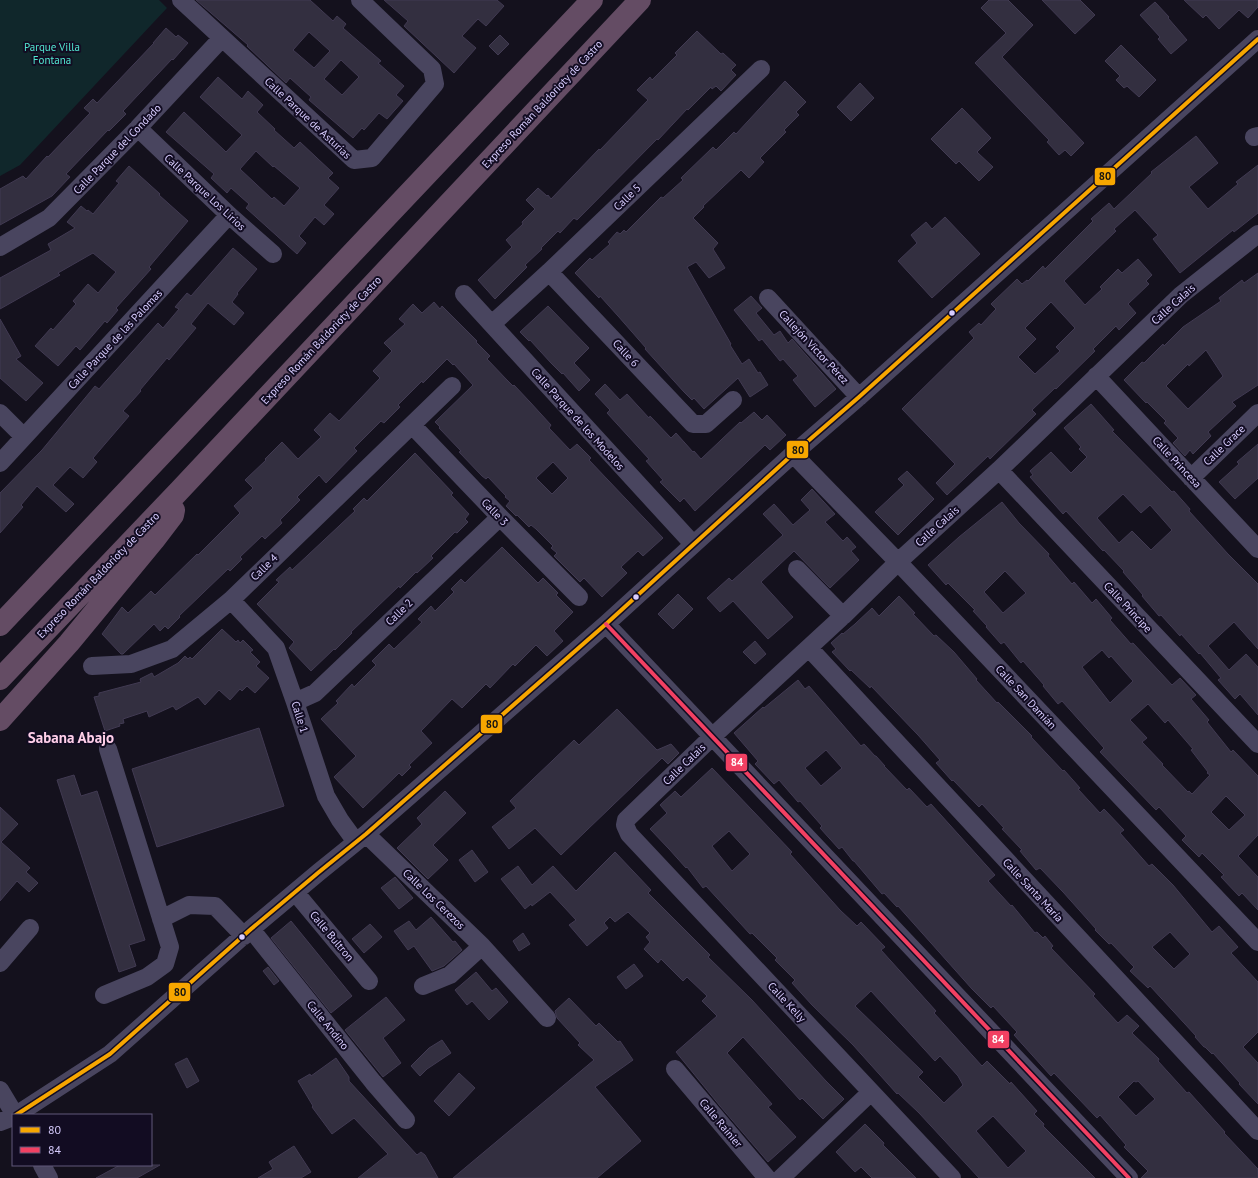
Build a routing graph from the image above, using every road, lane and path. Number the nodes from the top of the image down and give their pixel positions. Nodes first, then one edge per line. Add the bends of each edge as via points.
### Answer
1 (181, 0) edge
2 (360, 0) edge
3 (592, 0) edge
4 (640, 0) edge
5 (222, 38) junction
6 (1258, 39) edge
7 (761, 69) dead end
8 (138, 128) junction
9 (229, 215) junction
10 (1258, 234) edge
11 (0, 247) edge
12 (273, 254) dead end
13 (549, 272) junction
14 (464, 294) dead end
15 (768, 298) dead end
16 (492, 324) junction
17 (1096, 376) junction
18 (452, 386) dead end
19 (859, 397) junction
20 (733, 400) dead end
21 (1258, 413) edge
22 (0, 414) edge
23 (412, 424) junction
24 (24, 437) junction
25 (793, 454) junction
26 (0, 463) edge
27 (999, 470) junction
28 (1191, 478) junction
29 (179, 490) junction
30 (500, 517) junction
31 (693, 544) junction
32 (1258, 549) edge
33 (898, 562) junction
34 (797, 569) dead end
35 (579, 597) dead end
36 (231, 600) junction
37 (843, 616) junction
38 (606, 624) junction
39 (0, 625) edge
40 (809, 648) junction
41 (92, 666) dead end
42 (0, 679) edge
43 (296, 702) junction
44 (0, 720) edge
45 (713, 736) junction
46 (1258, 744) edge
47 (108, 749) dead end
48 (625, 825) joint
49 (361, 838) junction
50 (295, 892) junction
51 (161, 919) junction
52 (30, 928) dead end
53 (248, 932) junction
54 (1258, 942) edge
55 (482, 946) junction
56 (0, 963) edge
57 (369, 981) dead end
58 (423, 986) dead end
59 (104, 995) dead end
60 (547, 1018) dead end
61 (675, 1069) dead end
62 (0, 1090) edge
63 (872, 1092) junction
64 (14, 1114) edge
65 (18, 1114) edge
66 (12, 1117) edge
67 (406, 1120) dead end
68 (0, 1122) edge
69 (1258, 1131) edge
70 (43, 1166) edge
71 (49, 1178) edge
72 (767, 1178) edge
73 (782, 1178) edge
74 (952, 1178) edge
75 (1129, 1178) edge

1 - 5 street, Calle Parque de Asturias
2 - 5 street, Calle Parque de Asturias via 432,69 435,84 372,158 354,160
3 - 39 highway
4 - 29 highway, Expreso Román Baldorioty de Castro
5 - 8 street, Calle Parque del Condado
6 - 19 street
7 - 13 street, Calle 5
8 - 9 street, Calle Parque Los Lirios
8 - 11 street, Calle Parque del Condado via 49,218
9 - 12 street, Calle Parque Los Lirios
9 - 24 street, Calle Parque de las Palomas
10 - 17 street, Calle Calais via 1181,295
13 - 16 street, Calle 5
13 - 20 street, Calle 6 via 693,424 706,424
14 - 16 street, Calle Parque de los Modelos
15 - 19 street, Callejón Víctor Pérez
16 - 31 street, Calle Parque de los Modelos
17 - 27 street, Calle Calais
17 - 28 street, Calle Princesa
18 - 23 street, Calle 4
19 - 25 street
21 - 28 street, Calle Grace
22 - 24 street
23 - 30 street, Calle 3
23 - 36 street, Calle 4
24 - 26 street, Calle Parque de las Palomas
25 - 31 street
25 - 33 street, Calle San Damián
27 - 33 street, Calle Calais
27 - 46 street, Calle Príncipe
28 - 32 street, Calle Princesa
29 - 42 highway, Expreso Román Baldorioty de Castro
29 - 44 highway via 172,515 154,540 69,643
30 - 35 street, Calle 3
30 - 43 street, Calle 2 via 315,693
31 - 38 street
33 - 37 street, Calle Calais
33 - 54 street, Calle San Damián
34 - 37 street
36 - 41 street, Calle 4 via 172,649 130,664
36 - 43 street, Calle 1 via 276,648
37 - 40 street, Calle Calais
38 - 45 street
38 - 49 street
40 - 45 street, Calle Calais
40 - 69 street, Calle Santa María
43 - 49 street, Calle 1 via 326,796 340,820
45 - 48 street, Calle Calais via 626,820
45 - 75 street
47 - 51 street
48 - 63 street, Calle Kelly via 629,834
49 - 50 street
49 - 55 street, Calle Los Cerezos
50 - 53 street
50 - 57 street, Calle Bultron
51 - 53 street, Calle Andino via 189,905 215,906
51 - 59 street via 170,947 165,964 147,977
52 - 56 street
53 - 65 street via 110,1054
53 - 67 street, Calle Andino
55 - 58 street via 450,976
55 - 60 street, Calle Los Cerezos
61 - 72 street, Calle Rainier
62 - 64 street
63 - 73 street
63 - 74 street, Calle Kelly
66 - 68 street
70 - 71 street

